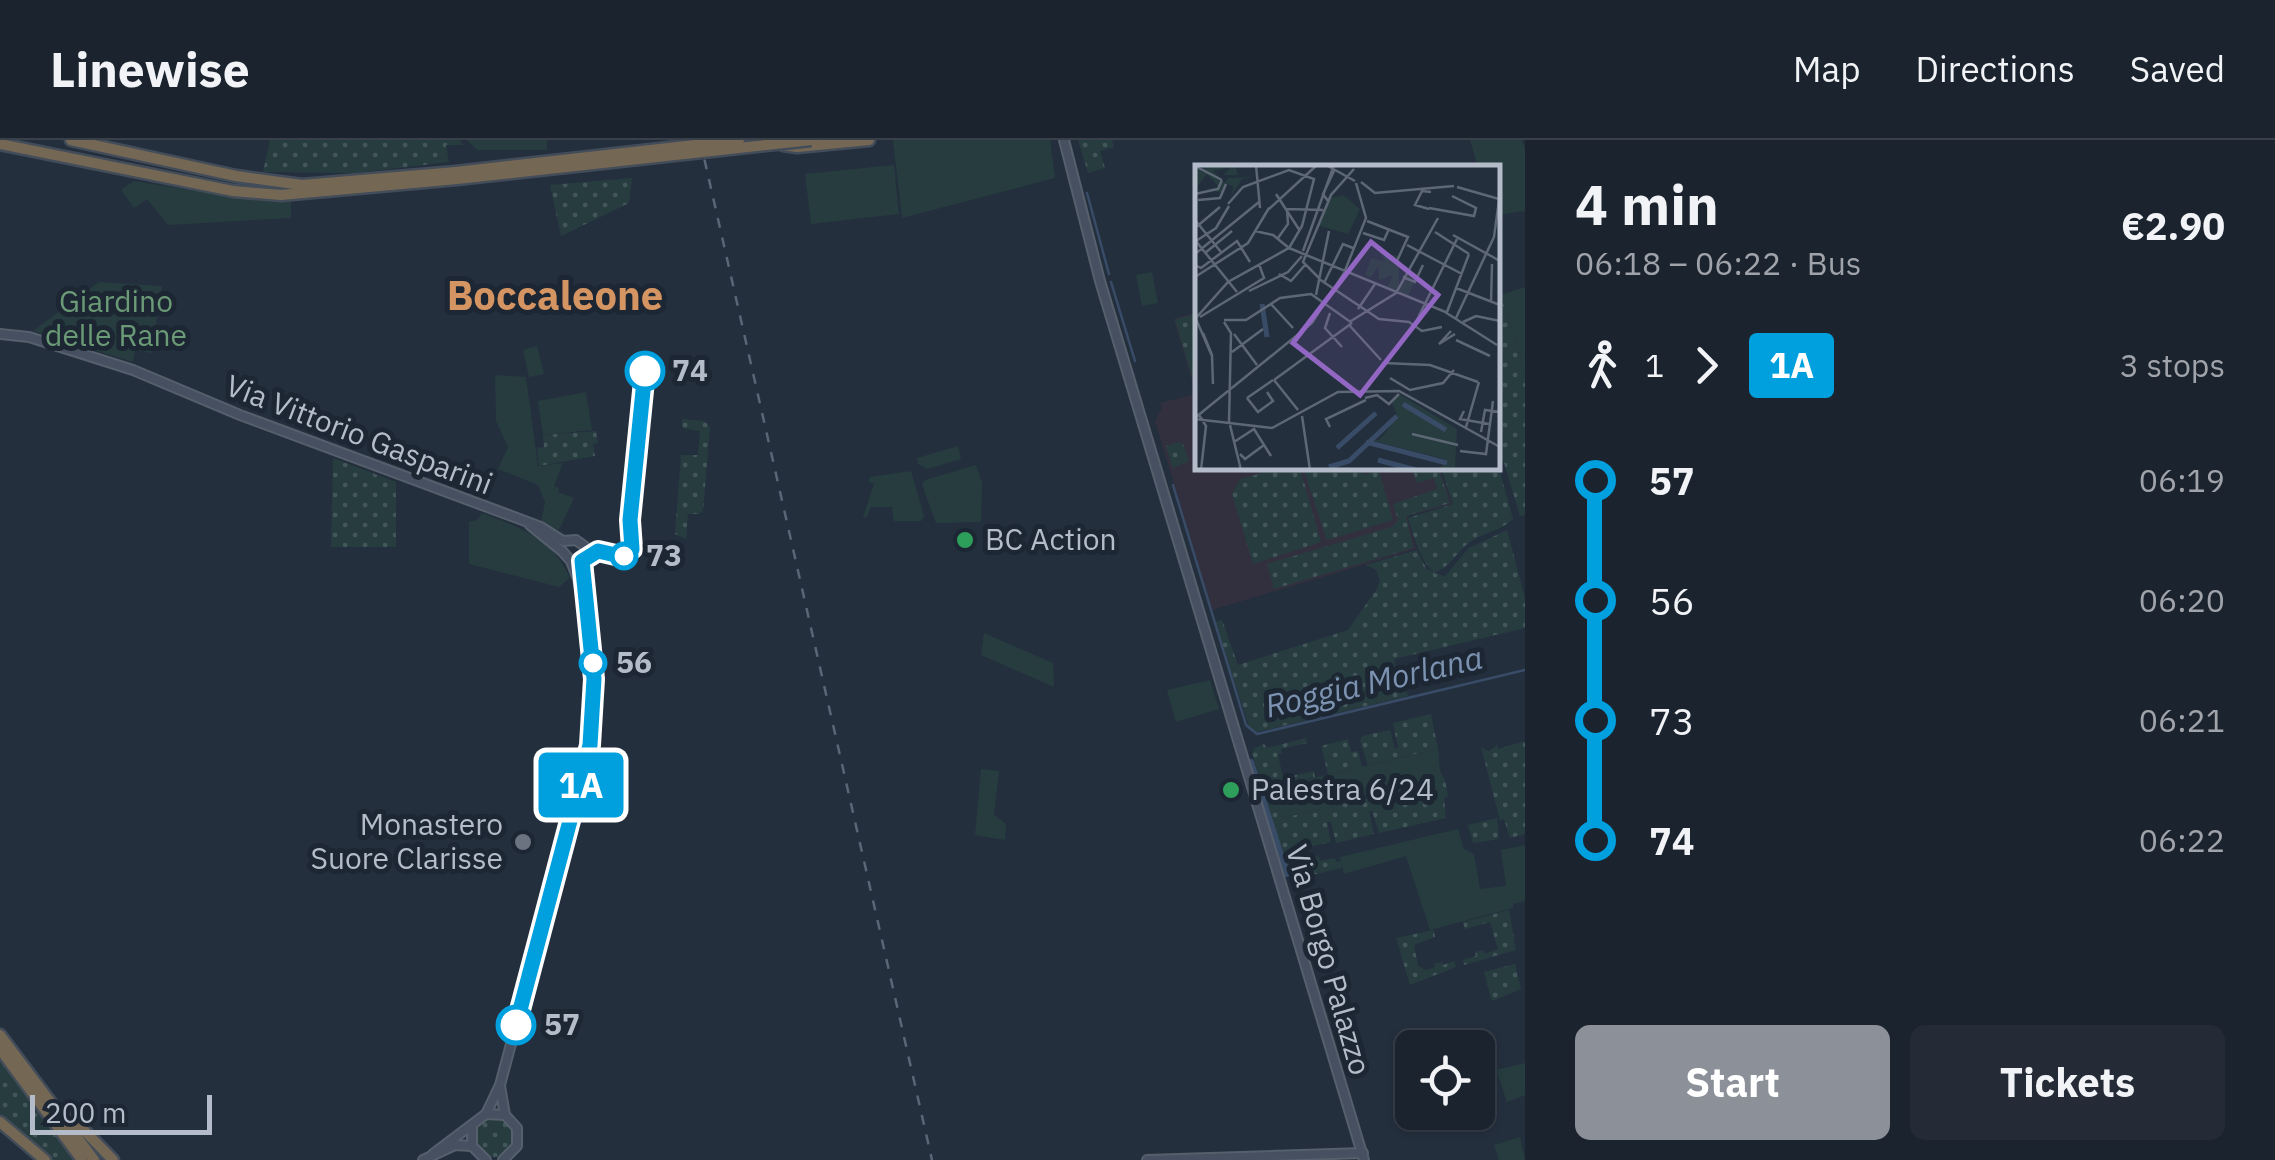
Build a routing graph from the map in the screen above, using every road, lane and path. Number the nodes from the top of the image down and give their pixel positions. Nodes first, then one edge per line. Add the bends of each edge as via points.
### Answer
1 (71, 140) edge
2 (739, 140) edge
3 (811, 140) edge
4 (869, 140) edge
5 (1064, 140) edge
6 (852, 142) edge
7 (0, 144) edge
8 (777, 144) junction
9 (456, 176) junction
10 (0, 334) edge
11 (530, 525) junction
12 (566, 541) junction
13 (562, 551) junction
14 (571, 561) junction
15 (582, 561) junction
16 (584, 601) junction
17 (0, 1035) edge
18 (0, 1049) edge
19 (500, 1085) junction
20 (46, 1094) junction
21 (486, 1114) junction
22 (505, 1115) junction
23 (0, 1122) edge
24 (472, 1127) junction
25 (475, 1153) edge
26 (433, 1154) junction
27 (1364, 1157) edge
28 (45, 1160) edge
29 (82, 1160) edge
30 (94, 1160) edge
31 (113, 1160) edge
32 (423, 1160) edge
33 (486, 1160) edge
34 (503, 1160) edge
35 (1147, 1160) edge

1 - 9 highway via 302,185
2 - 9 highway, bridge
3 - 8 highway, bridge
4 - 6 highway
5 - 27 street, Via Borgo Palazzo via 1100,281
6 - 8 highway, bridge
7 - 9 highway via 233,192 281,195
8 - 9 highway, bridge
10 - 11 street, Via Vittorio Gasparini via 133,370
11 - 12 street, Via Vittorio Gasparini
11 - 13 street, Via Vittorio Gasparini
12 - 13 street
12 - 15 street, Via Vittorio Gasparini via 586,548
13 - 14 street, Via Vittorio Gasparini
14 - 15 street
14 - 16 street
15 - 16 street
16 - 19 street via 594,679 590,745
17 - 20 highway
18 - 29 highway
19 - 21 street
19 - 22 street
20 - 30 highway
20 - 31 highway
21 - 22 street
21 - 24 street
22 - 34 street via 519,1137
23 - 28 highway
24 - 25 street
24 - 26 street
25 - 26 street via 455,1145
25 - 33 street
26 - 32 street
27 - 35 street

